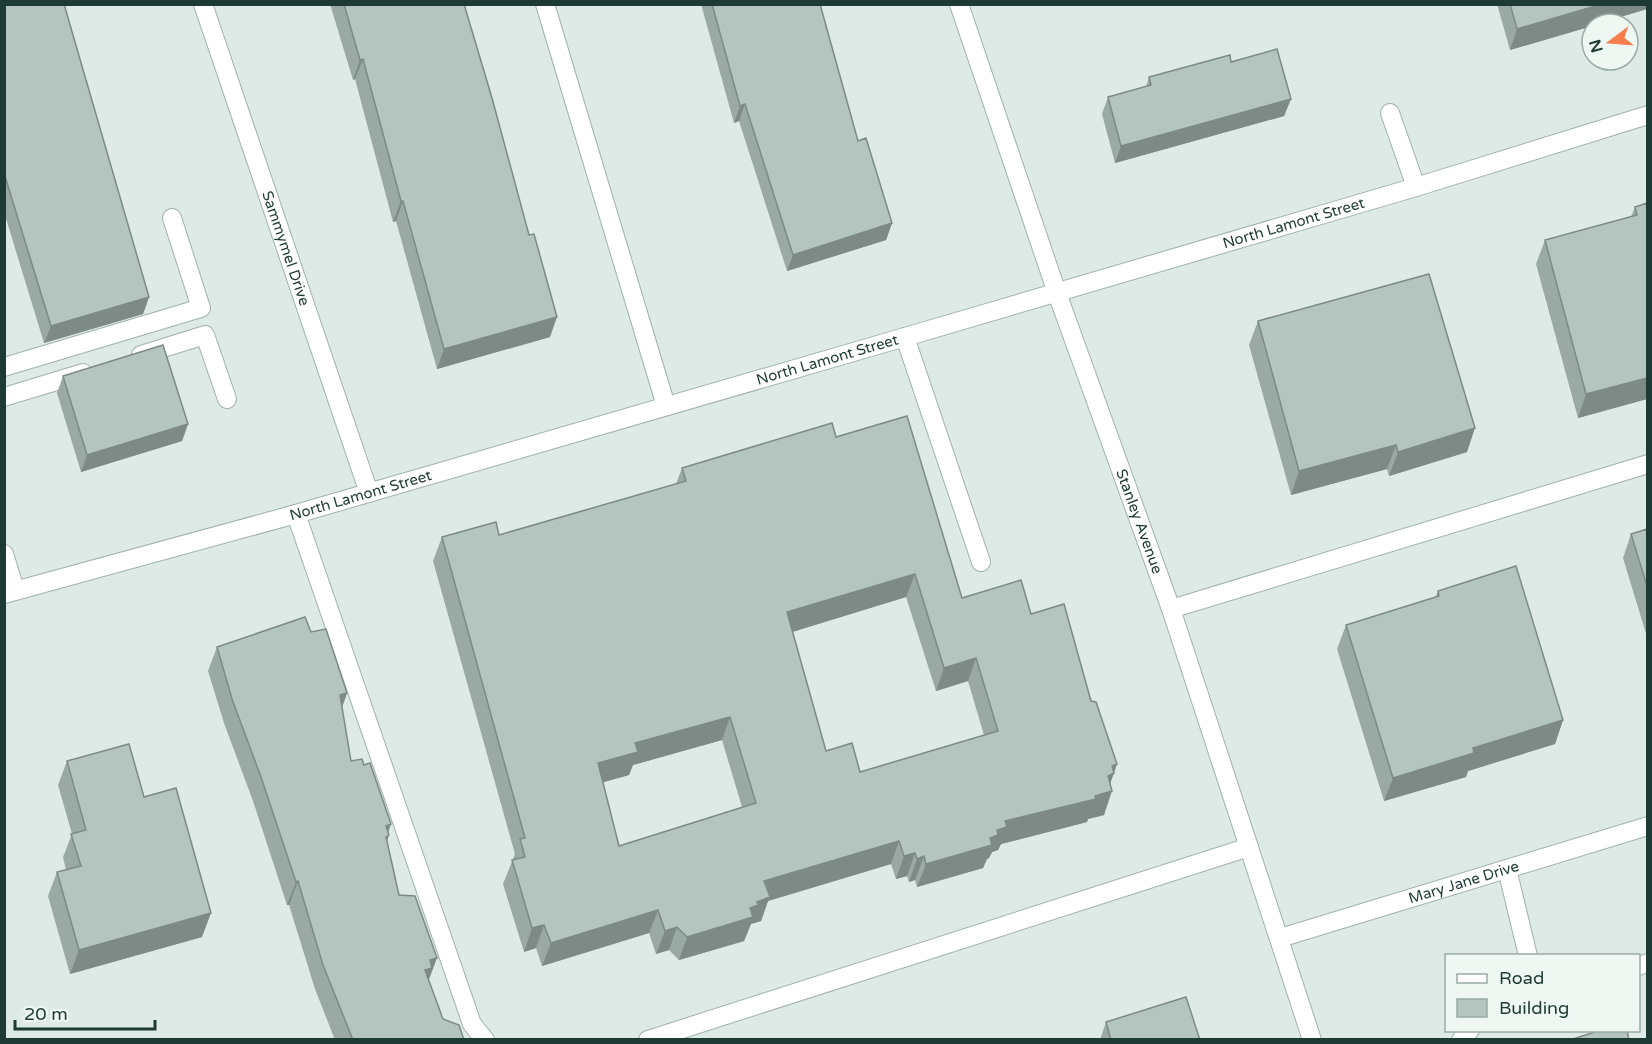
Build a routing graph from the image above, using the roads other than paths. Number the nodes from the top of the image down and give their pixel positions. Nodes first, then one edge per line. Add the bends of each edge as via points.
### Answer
1 (203, 4) edge
2 (545, 4) edge
3 (959, 4) edge
4 (1390, 113) dead end
5 (1647, 115) edge
6 (1416, 187) junction
7 (172, 218) dead end
8 (1057, 292) junction
9 (905, 337) junction
10 (127, 359) edge
11 (105, 366) edge
12 (4, 367) edge
13 (4, 397) edge
14 (227, 399) dead end
15 (666, 406) junction
16 (1647, 464) edge
17 (369, 493) junction
18 (296, 514) junction
19 (4, 554) edge
20 (981, 562) dead end
21 (10, 592) edge
22 (1171, 609) junction
23 (1647, 826) edge
24 (1249, 848) junction
25 (1507, 869) junction
26 (1280, 938) junction
27 (1528, 954) edge
28 (485, 1040) edge
29 (648, 1040) edge
30 (1312, 1040) edge

1 - 17 street, Sammymel Drive
2 - 15 street
3 - 8 street, Stanley Avenue
4 - 6 street
5 - 6 street, North Lamont Street
6 - 8 street, North Lamont Street
7 - 12 street via 201,308
8 - 9 street, North Lamont Street
8 - 22 street, Stanley Avenue
9 - 15 street, North Lamont Street
9 - 20 street
10 - 14 street via 205,335
11 - 13 street
15 - 17 street, North Lamont Street
16 - 22 street
17 - 18 street, North Lamont Street
18 - 21 street, North Lamont Street
18 - 28 street via 472,1024
19 - 21 street
22 - 24 street, Stanley Avenue
23 - 25 street, Mary Jane Drive
24 - 26 street, Stanley Avenue
24 - 29 street
25 - 26 street, Mary Jane Drive
25 - 27 street
26 - 30 street, Stanley Avenue

